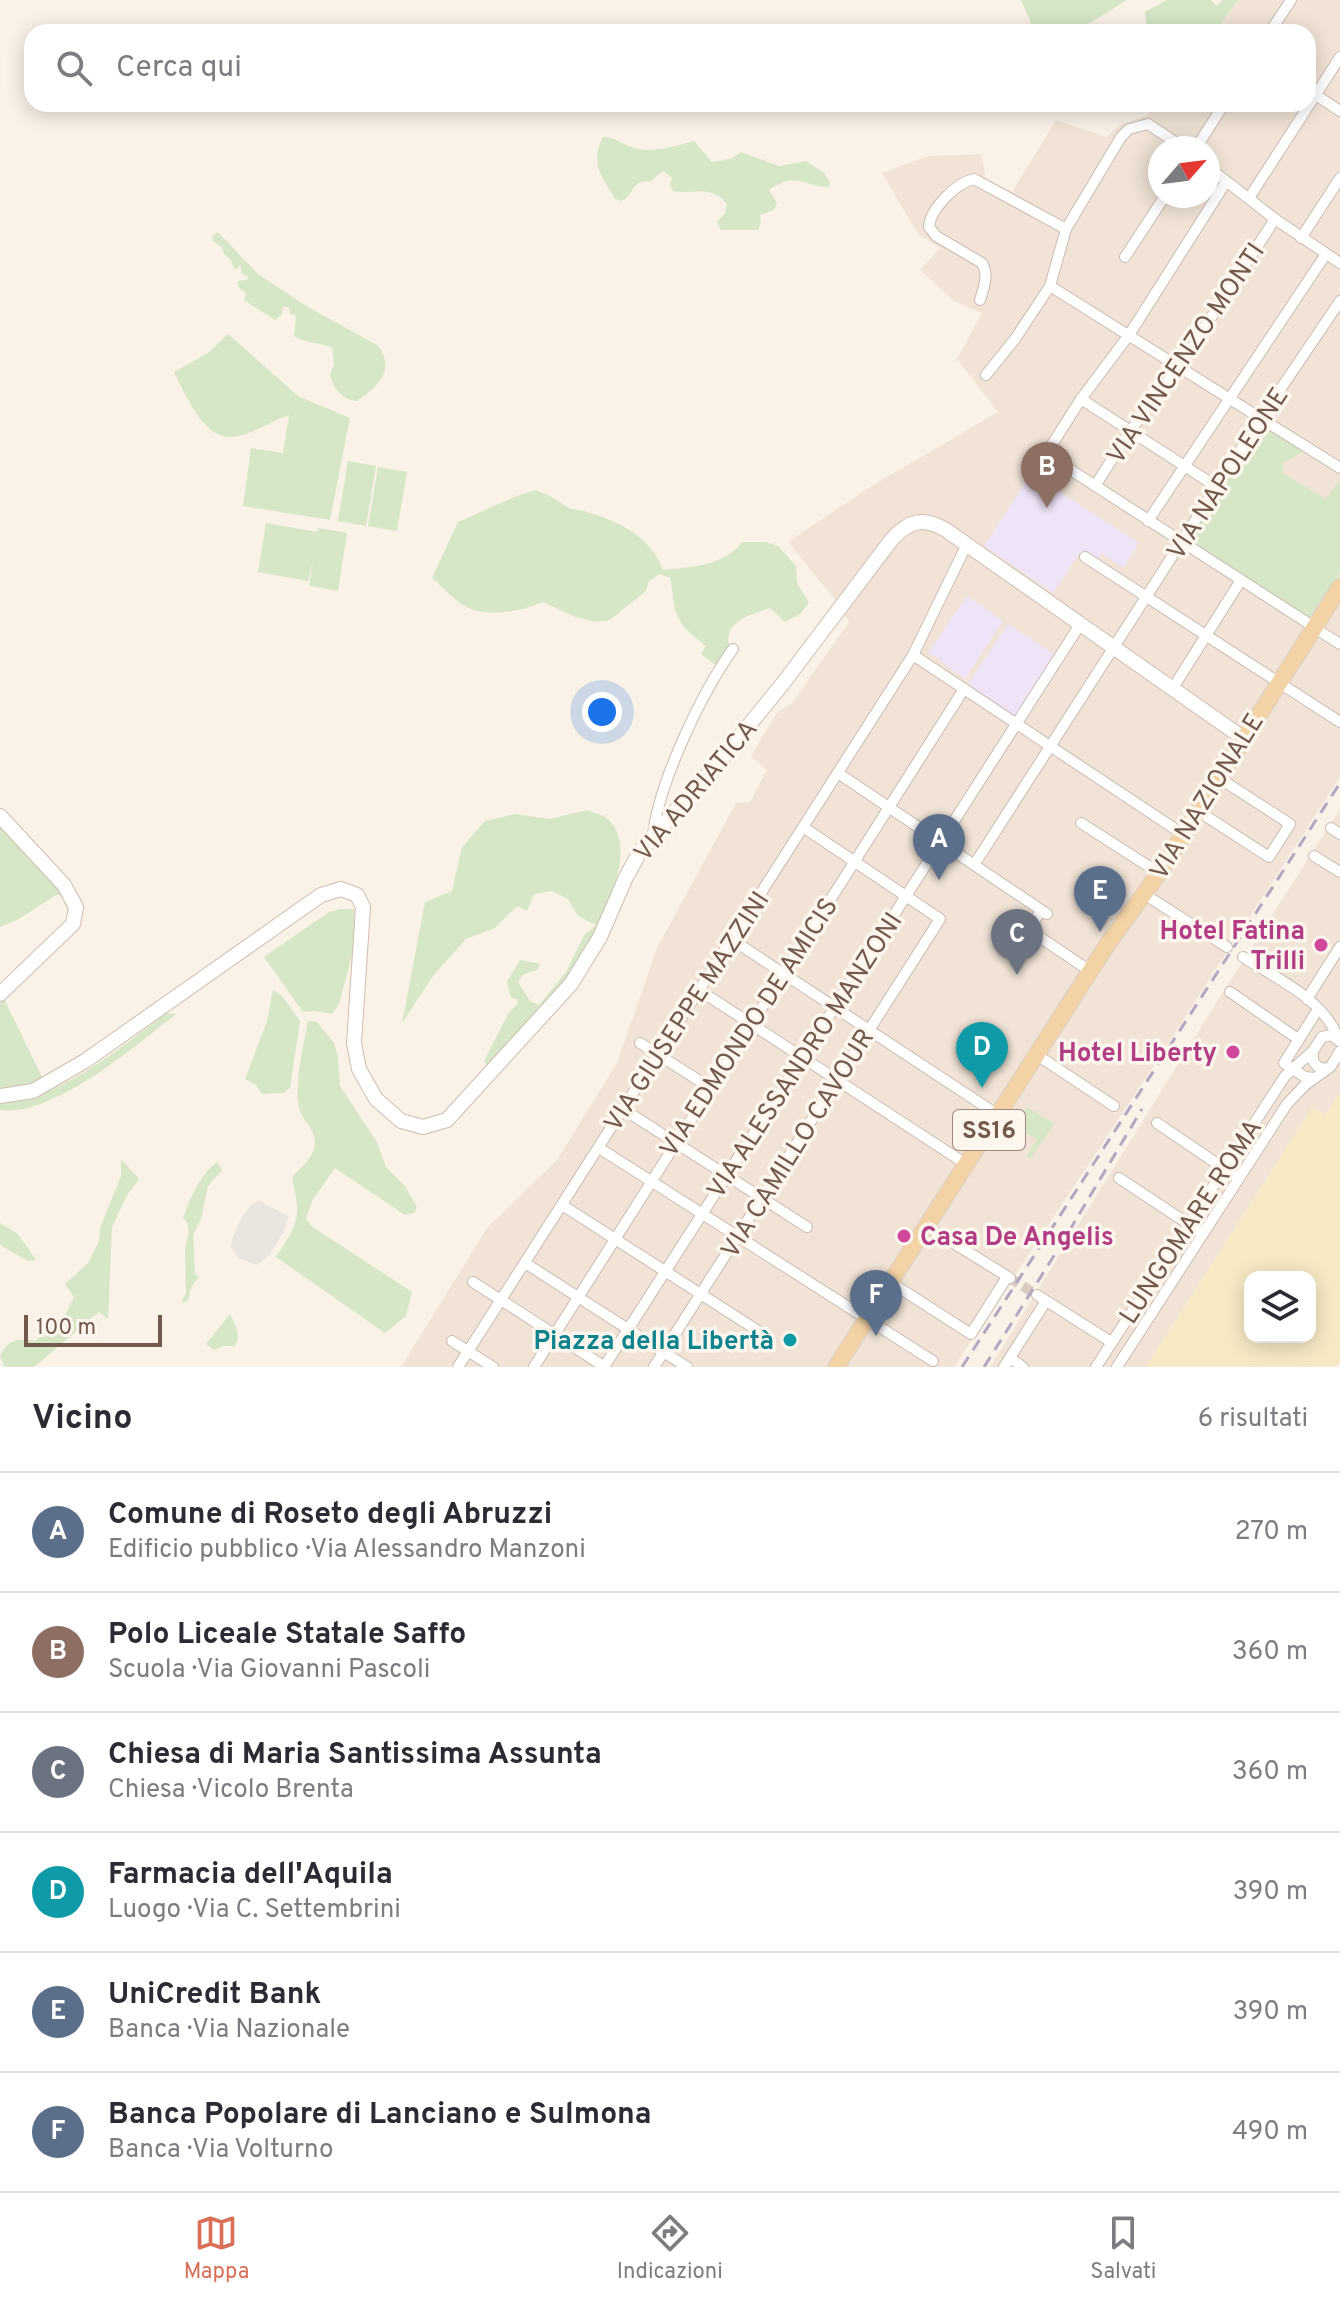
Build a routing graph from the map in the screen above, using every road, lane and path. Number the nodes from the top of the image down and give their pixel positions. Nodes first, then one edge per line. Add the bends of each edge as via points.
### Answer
1 (1291, 0) edge
2 (1275, 24) edge
3 (1340, 57) edge
4 (1316, 87) edge
5 (1316, 95) edge
6 (1340, 111) edge
7 (1219, 112) edge
8 (1300, 112) edge
9 (1166, 136) edge
10 (1204, 136) edge
11 (1220, 177) edge
12 (1340, 178) edge
13 (1226, 182) junction
14 (1249, 198) junction
15 (1157, 208) edge
16 (1275, 219) junction
17 (1066, 229) junction
18 (1301, 238) junction
19 (1326, 254) junction
20 (1125, 257) dead end
21 (1340, 263) edge
22 (1050, 286) junction
23 (980, 300) dead end
24 (1340, 301) edge
25 (1129, 335) junction
26 (1179, 367) junction
27 (986, 375) dead end
28 (1081, 399) junction
29 (1231, 399) junction
30 (1261, 418) junction
31 (1130, 431) junction
32 (1183, 465) junction
33 (1340, 468) edge
34 (1095, 486) junction
35 (1217, 487) junction
36 (1148, 521) junction
37 (1182, 542) junction
38 (967, 544) junction
39 (1085, 557) dead end
40 (1241, 580) junction
41 (1340, 587) edge
42 (1147, 597) junction
43 (1081, 623) junction
44 (1314, 627) junction
45 (1206, 635) junction
46 (1340, 644) edge
47 (1115, 646) junction
48 (733, 649) dead end
49 (913, 655) junction
50 (1278, 681) junction
51 (1173, 688) junction
52 (964, 689) junction
53 (1340, 722) edge
54 (1016, 724) junction
55 (1243, 738) junction
56 (1049, 746) junction
57 (838, 773) junction
58 (1219, 778) junction
59 (888, 807) junction
60 (1198, 811) junction
61 (0, 816) edge
62 (1081, 823) dead end
63 (803, 827) junction
64 (653, 835) junction
65 (1184, 835) junction
66 (940, 842) junction
67 (1314, 856) dead end
68 (854, 861) junction
69 (974, 865) junction
70 (1340, 872) edge
71 (1159, 873) junction
72 (1144, 894) junction
73 (906, 896) junction
74 (731, 939) junction
75 (1227, 947) dead end
76 (1340, 947) edge
77 (1243, 957) dead end
78 (1090, 971) junction
79 (782, 973) junction
80 (699, 990) junction
81 (1230, 992) dead end
82 (0, 994) edge
83 (1305, 998) junction
84 (834, 1007) junction
85 (1321, 1014) junction
86 (1340, 1022) edge
87 (750, 1023) junction
88 (869, 1030) junction
89 (1298, 1039) junction
90 (1338, 1040) edge
91 (640, 1043) dead end
92 (1314, 1050) junction
93 (658, 1055) junction
94 (1037, 1055) junction
95 (803, 1057) junction
96 (1333, 1064) edge
97 (1293, 1074) junction
98 (1314, 1078) junction
99 (837, 1079) junction
100 (709, 1087) junction
101 (0, 1096) edge
102 (1292, 1097) junction
103 (1114, 1106) dead end
104 (623, 1109) junction
105 (998, 1115) junction
106 (1157, 1123) dead end
107 (674, 1142) junction
108 (599, 1148) junction
109 (966, 1164) junction
110 (1225, 1170) junction
111 (726, 1176) junction
112 (1119, 1178) dead end
113 (1238, 1178) junction
114 (650, 1181) junction
115 (762, 1198) junction
116 (562, 1205) junction
117 (702, 1214) junction
118 (1189, 1224) junction
119 (926, 1226) junction
120 (807, 1227) dead end
121 (1202, 1233) junction
122 (738, 1236) junction
123 (614, 1238) junction
124 (525, 1263) junction
125 (665, 1271) junction
126 (473, 1282) dead end
127 (890, 1282) junction
128 (701, 1294) junction
129 (578, 1297) junction
130 (501, 1301) junction
131 (867, 1319) junction
132 (628, 1329) junction
133 (554, 1334) junction
134 (763, 1334) dead end
135 (452, 1341) dead end
136 (1111, 1342) junction
137 (468, 1351) junction
138 (664, 1352) junction
139 (933, 1361) dead end
140 (1007, 1363) edge
141 (458, 1367) edge
142 (493, 1367) edge
143 (534, 1367) edge
144 (604, 1367) edge
145 (654, 1367) edge
146 (687, 1367) edge
147 (836, 1367) edge
148 (1023, 1367) edge
149 (1096, 1367) edge
150 (1117, 1367) edge

1 - 2 street
3 - 4 street
5 - 6 street
7 - 10 street
8 - 14 street
9 - 17 street via 1148,124 1129,129
11 - 13 street
12 - 18 street
13 - 14 street
13 - 25 street
14 - 16 street
15 - 20 street
16 - 18 street
16 - 26 street, VIA VINCENZO MONTI
17 - 22 street
17 - 23 street via 974,179 957,187 930,217 929,227 982,263 986,279
18 - 19 street
19 - 21 street
19 - 29 street
22 - 25 street
22 - 27 street
24 - 30 street, VIA NAPOLEONE
25 - 26 street
25 - 28 street
26 - 29 street
26 - 31 street, VIA VINCENZO MONTI
28 - 31 street
28 - 34 street via 1046,454
29 - 30 street
29 - 32 street
30 - 33 street
30 - 35 street, VIA NAPOLEONE
31 - 32 street
31 - 34 street, VIA VINCENZO MONTI
32 - 35 street
32 - 36 street
34 - 36 street
35 - 37 street, VIA NAPOLEONE
36 - 37 street
37 - 40 street
37 - 42 street, VIA NAPOLEONE
38 - 43 main road, VIA ADRIATICA
38 - 49 street, VIA GIUSEPPE MAZZINI
38 - 64 main road, VIA ADRIATICA via 925,520 899,531 784,682
39 - 42 street
40 - 44 street
40 - 45 street
41 - 44 main road, VIA NAZIONALE / SS16
42 - 45 street
42 - 47 street, VIA NAPOLEONE
43 - 47 main road, VIA ADRIATICA
43 - 54 street, VIA ALESSANDRO MANZONI
44 - 46 street
44 - 50 main road, VIA NAZIONALE / SS16
45 - 50 street
45 - 51 street
47 - 51 main road, VIA ADRIATICA
47 - 56 street
48 - 64 street via 717,671 675,761
49 - 52 street
49 - 57 street, VIA GIUSEPPE MAZZINI
50 - 53 street
50 - 55 main road, VIA NAZIONALE / SS16
51 - 55 main road, VIA ADRIATICA
52 - 54 street
52 - 59 street, VIA EDMONDO DE AMICIS
54 - 56 street
54 - 66 street, VIA ALESSANDRO MANZONI
55 - 58 main road, VIA NAZIONALE / SS16
56 - 65 street
56 - 69 street
57 - 59 street
57 - 63 street, VIA GIUSEPPE MAZZINI
58 - 60 main road, VIA NAZIONALE / SS16
58 - 60 street via 1290,824 1269,857
59 - 66 street
59 - 68 street, VIA EDMONDO DE AMICIS
60 - 65 main road, VIA NAZIONALE / SS16
61 - 82 main road via 64,885 76,907 73,924
62 - 71 street
63 - 68 street
63 - 74 street, VIA GIUSEPPE MAZZINI
64 - 101 main road, VIA ADRIATICA via 633,861 600,937 567,989 441,1123 410,1126 376,1099 361,1074 354,1043 363,907 359,897 338,888 85,1061 33,1091
65 - 71 main road, VIA NAZIONALE / SS16
66 - 69 street
66 - 73 street, VIA ALESSANDRO MANZONI
67 - 70 street
68 - 73 street
68 - 79 street, VIA EDMONDO DE AMICIS
69 - 78 street via 1044,912 1029,930
71 - 72 main road, VIA NAZIONALE / SS16
72 - 75 street
72 - 78 main road, VIA NAZIONALE / SS16
73 - 84 street, VIA ALESSANDRO MANZONI
73 - 88 street, VIA CAMILLO CAVOUR via 940,919
74 - 79 street
74 - 80 street, VIA GIUSEPPE MAZZINI
76 - 83 street
77 - 83 street
78 - 94 main road, VIA NAZIONALE / SS16
79 - 84 street
79 - 87 street, VIA EDMONDO DE AMICIS
80 - 87 street
80 - 93 street, VIA GIUSEPPE MAZZINI
81 - 89 street
83 - 85 street
84 - 88 street
84 - 95 street, VIA ALESSANDRO MANZONI
85 - 86 street
85 - 89 street
85 - 90 street
85 - 92 street
87 - 95 street
87 - 100 street, VIA EDMONDO DE AMICIS
88 - 99 street, VIA CAMILLO CAVOUR
88 - 105 street
89 - 97 street via 1284,1061
90 - 92 street via 1322,1037
90 - 96 street
91 - 93 street
92 - 96 street via 1318,1067
92 - 97 street
93 - 100 street
93 - 104 street, VIA GIUSEPPE MAZZINI
94 - 103 street
94 - 105 main road, VIA NAZIONALE / SS16
95 - 99 street
95 - 111 street, VIA ALESSANDRO MANZONI
96 - 98 street
97 - 98 street
97 - 102 street
97 - 110 street, LUNGOMARE ROMA
98 - 102 street
99 - 109 street
99 - 115 street, VIA CAMILLO CAVOUR
100 - 107 street, VIA EDMONDO DE AMICIS
102 - 113 street
104 - 107 street
104 - 108 street, VIA GIUSEPPE MAZZINI
105 - 109 main road, VIA NAZIONALE / SS16
106 - 110 street
107 - 111 street
107 - 114 street, VIA EDMONDO DE AMICIS
108 - 114 street
108 - 116 street, VIA GIUSEPPE MAZZINI
109 - 119 main road, VIA NAZIONALE / SS16
110 - 113 street
110 - 118 street, LUNGOMARE ROMA
111 - 115 street
111 - 117 street, VIA ALESSANDRO MANZONI
112 - 118 street
113 - 121 street
114 - 117 street
114 - 123 street, VIA EDMONDO DE AMICIS
115 - 120 street
115 - 122 street, VIA CAMILLO CAVOUR
116 - 123 street
116 - 124 street, VIA GIUSEPPE MAZZINI
117 - 122 street
117 - 125 street, VIA ALESSANDRO MANZONI
118 - 121 street
118 - 136 street, LUNGOMARE ROMA
119 - 127 main road, VIA NAZIONALE / SS16
119 - 127 street via 1009,1278 971,1334
121 - 150 street
122 - 128 street, VIA CAMILLO CAVOUR
122 - 131 street
123 - 125 street
123 - 129 street, VIA EDMONDO DE AMICIS
124 - 129 street
124 - 130 street, VIA GIUSEPPE MAZZINI
125 - 128 street
125 - 132 street, VIA ALESSANDRO MANZONI
126 - 130 street
127 - 131 main road, VIA NAZIONALE / SS16
128 - 134 street
128 - 138 street, VIA CAMILLO CAVOUR
129 - 132 street
129 - 133 street, VIA EDMONDO DE AMICIS
130 - 133 street
130 - 137 street, VIA GIUSEPPE MAZZINI
131 - 139 street
131 - 147 main road, VIA NAZIONALE / SS16
132 - 138 street
132 - 144 street, VIA ALESSANDRO MANZONI
133 - 143 street, VIA EDMONDO DE AMICIS
133 - 144 street
135 - 137 street
136 - 140 street via 1041,1298
136 - 149 street, LUNGOMARE ROMA
137 - 141 street, VIA GIUSEPPE MAZZINI
137 - 142 street
138 - 145 street, VIA CAMILLO CAVOUR
138 - 146 street
140 - 148 street

